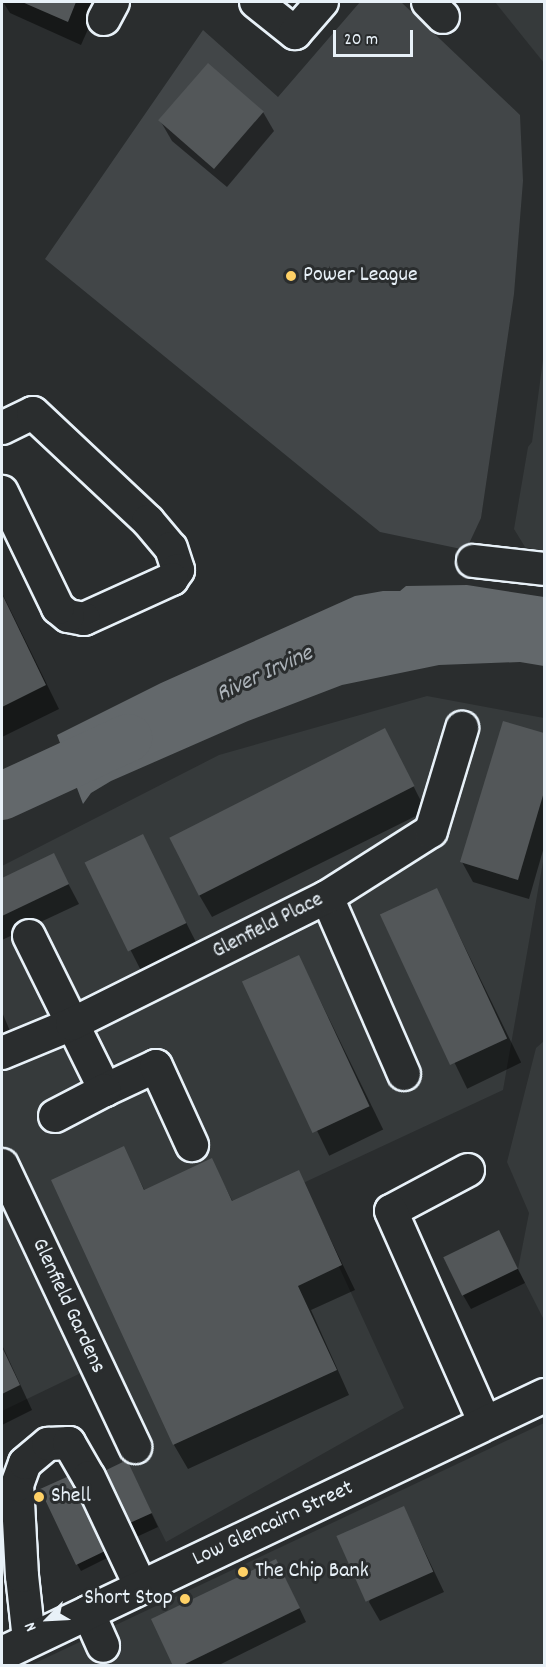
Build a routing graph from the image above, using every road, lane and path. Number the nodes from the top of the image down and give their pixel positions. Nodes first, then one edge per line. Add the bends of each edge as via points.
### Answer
1 (256, 2) edge
2 (322, 2) edge
3 (2, 428) edge
4 (2, 492) edge
5 (473, 561) dead end
6 (544, 569) edge
7 (462, 728) dead end
8 (327, 897) junction
9 (29, 936) dead end
10 (72, 1024) junction
11 (2, 1053) edge
12 (404, 1074) dead end
13 (105, 1090) junction
14 (55, 1116) dead end
15 (192, 1145) dead end
16 (2, 1165) edge
17 (468, 1170) dead end
18 (544, 1395) edge
19 (485, 1423) junction
20 (135, 1447) dead end
21 (141, 1587) junction
22 (88, 1612) junction
23 (15, 1646) edge
24 (104, 1646) dead end
25 (2, 1660) edge
26 (4, 1665) edge

1 - 2 street via 295,33
3 - 4 street via 33,413 148,521 171,549 178,570 172,579 84,619 68,616 58,608
5 - 6 street
7 - 8 street, Glenfield Place via 431,831
8 - 10 street, Glenfield Place
8 - 12 street
9 - 10 street
10 - 11 street, Glenfield Place
10 - 13 street
13 - 14 street
13 - 15 street via 156,1066
16 - 20 street, Glenfield Gardens
17 - 19 street via 391,1211
18 - 19 main road, Low Glencairn Street
19 - 21 main road, Low Glencairn Street
21 - 22 main road, Low Glencairn Street
21 - 23 street via 69,1443 48,1444 25,1463 17,1485 22,1576
22 - 23 main road, Low Glencairn Street
22 - 24 street
25 - 26 street

